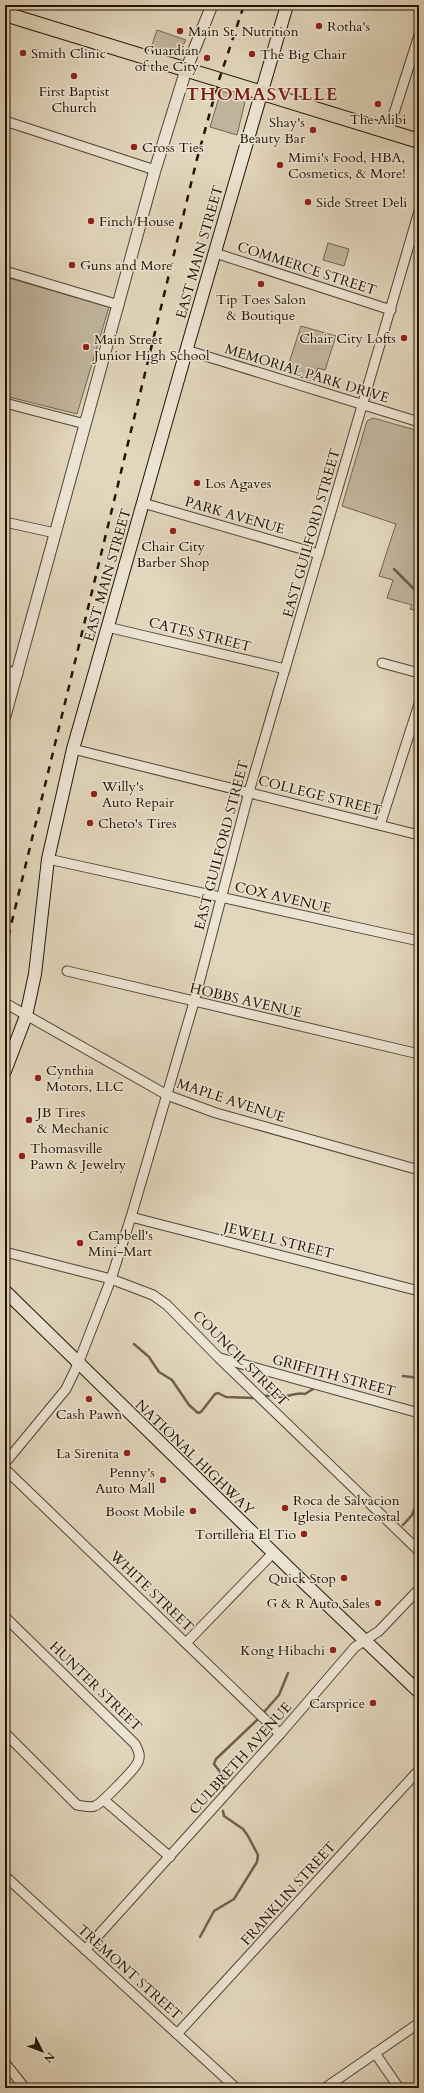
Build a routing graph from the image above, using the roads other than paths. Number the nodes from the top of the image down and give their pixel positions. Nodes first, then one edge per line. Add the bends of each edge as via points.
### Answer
1 (212, 5) edge
2 (287, 5) edge
3 (5, 14) edge
4 (419, 35) edge
5 (186, 70) junction
6 (261, 93) junction
7 (5, 122) edge
8 (388, 132) junction
9 (419, 141) edge
10 (155, 170) junction
11 (419, 211) edge
12 (215, 253) junction
13 (5, 271) edge
14 (119, 304) junction
15 (391, 310) junction
16 (186, 350) junction
17 (5, 403) edge
18 (362, 405) junction
19 (419, 422) edge
20 (85, 424) junction
21 (143, 503) junction
22 (5, 522) edge
23 (54, 533) junction
24 (319, 554) junction
25 (107, 627) junction
26 (382, 663) dead end
27 (5, 670) edge
28 (285, 670) junction
29 (419, 672) edge
30 (18, 674) junction
31 (419, 704) edge
32 (5, 716) edge
33 (73, 749) junction
34 (249, 792) junction
35 (380, 825) junction
36 (419, 835) edge
37 (48, 859) junction
38 (221, 897) junction
39 (419, 941) edge
40 (67, 971) dead end
41 (194, 1002) junction
42 (5, 1003) edge
43 (26, 1016) junction
44 (419, 1054) edge
45 (5, 1071) edge
46 (167, 1095) junction
47 (419, 1170) edge
48 (131, 1217) junction
49 (5, 1252) edge
50 (111, 1279) junction
51 (5, 1291) edge
52 (419, 1291) edge
53 (219, 1358) junction
54 (78, 1364) junction
55 (419, 1413) edge
56 (5, 1463) edge
57 (5, 1469) edge
58 (419, 1551) edge
59 (273, 1553) junction
60 (419, 1589) edge
61 (5, 1617) edge
62 (365, 1640) junction
63 (186, 1643) junction
64 (419, 1692) edge
65 (5, 1733) edge
66 (280, 1734) junction
67 (419, 1770) edge
68 (104, 1800) junction
69 (170, 1857) junction
70 (5, 1876) edge
71 (85, 1950) junction
72 (419, 2023) edge
73 (177, 2034) junction
74 (375, 2053) junction
75 (5, 2063) edge
76 (25, 2088) edge
77 (236, 2088) edge
78 (325, 2088) edge
79 (398, 2088) edge

1 - 5 street
2 - 6 main road, EAST MAIN STREET
3 - 5 main road
4 - 8 street
5 - 6 main road
5 - 10 street
6 - 8 main road
6 - 12 main road, EAST MAIN STREET
7 - 10 street
8 - 9 main road
10 - 14 street
11 - 15 street, EAST GUILFORD STREET
12 - 15 street, COMMERCE STREET
12 - 16 main road, EAST MAIN STREET
13 - 14 street
14 - 20 street
15 - 18 street, EAST GUILFORD STREET
16 - 18 street, MEMORIAL PARK DRIVE
16 - 21 main road, EAST MAIN STREET
17 - 20 street
18 - 19 street, MEMORIAL PARK DRIVE
18 - 24 street, EAST GUILFORD STREET
20 - 23 street
21 - 24 street, PARK AVENUE
21 - 25 main road, EAST MAIN STREET
22 - 23 street
23 - 30 street
24 - 28 street, EAST GUILFORD STREET
25 - 28 street, CATES STREET
25 - 33 main road, EAST MAIN STREET
26 - 29 street
27 - 30 street
28 - 34 street, EAST GUILFORD STREET
30 - 32 street
31 - 35 street
33 - 34 street, COLLEGE STREET
33 - 37 main road, EAST MAIN STREET
34 - 35 street, COLLEGE STREET
34 - 38 street, EAST GUILFORD STREET
35 - 36 street, COLLEGE STREET
37 - 38 street, COX AVENUE
37 - 43 main road, EAST MAIN STREET via 35,974
38 - 39 street, COX AVENUE
38 - 41 street, EAST GUILFORD STREET
40 - 41 street, HOBBS AVENUE
41 - 44 street, HOBBS AVENUE
41 - 46 street, EAST GUILFORD STREET
42 - 43 street, MAPLE AVENUE
43 - 45 main road, EAST MAIN STREET
43 - 46 street, MAPLE AVENUE
46 - 47 street, MAPLE AVENUE via 216,1113
46 - 48 street, EAST GUILFORD STREET
48 - 50 street, EAST GUILFORD STREET
48 - 52 street, JEWELL STREET
49 - 50 street, COUNCIL STREET
50 - 53 street, COUNCIL STREET via 153,1295 167,1305
50 - 54 street, EAST GUILFORD STREET
51 - 54 main road, NATIONAL HIGHWAY
53 - 55 street, GRIFFITH STREET
53 - 58 street, COUNCIL STREET
54 - 56 street, EAST GUILFORD STREET via 62,1394
54 - 59 main road, NATIONAL HIGHWAY
57 - 63 street, WHITE STREET
59 - 62 main road, NATIONAL HIGHWAY
59 - 63 street
60 - 62 street, CULBRETH AVENUE via 379,1631
61 - 68 street, HUNTER STREET via 135,1744 139,1753 138,1762
62 - 64 main road, NATIONAL HIGHWAY
62 - 66 street, CULBRETH AVENUE via 355,1647
63 - 66 street, WHITE STREET
65 - 68 street via 77,1805 95,1806
66 - 69 street, CULBRETH AVENUE
67 - 73 street, FRANKLIN STREET
68 - 69 street
69 - 71 street, CULBRETH AVENUE
70 - 71 street, TREMONT STREET
71 - 73 street, TREMONT STREET
72 - 74 street
73 - 77 street, TREMONT STREET
74 - 78 street
74 - 79 street
75 - 76 street

